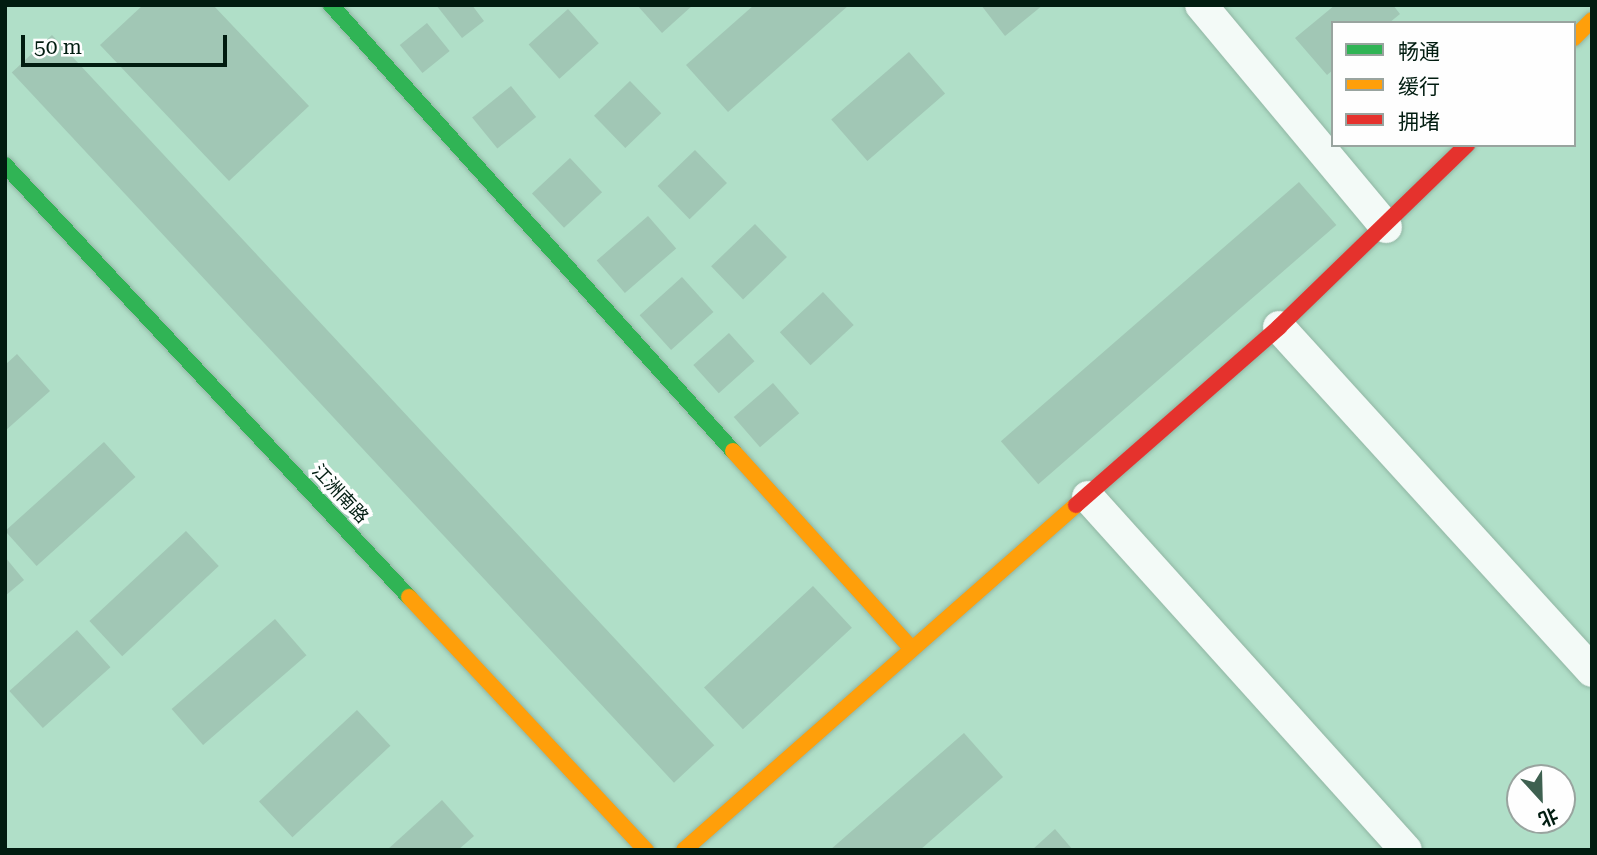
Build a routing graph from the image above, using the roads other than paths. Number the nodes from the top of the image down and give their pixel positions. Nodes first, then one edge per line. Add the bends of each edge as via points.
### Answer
1 (331, 5) edge
2 (1201, 5) edge
3 (1592, 20) edge
4 (1576, 36) edge
5 (1466, 147) edge
6 (5, 165) edge
7 (1386, 227) junction
8 (1279, 327) junction
9 (1087, 497) junction
10 (910, 647) junction
11 (1592, 671) edge
12 (646, 850) edge
13 (684, 850) edge
14 (1406, 850) edge

1 - 10 street
2 - 7 street
3 - 4 street
5 - 7 street
6 - 12 street, 江洲南路
7 - 8 street
8 - 9 street
8 - 11 street
9 - 10 street
9 - 14 street
10 - 13 street

